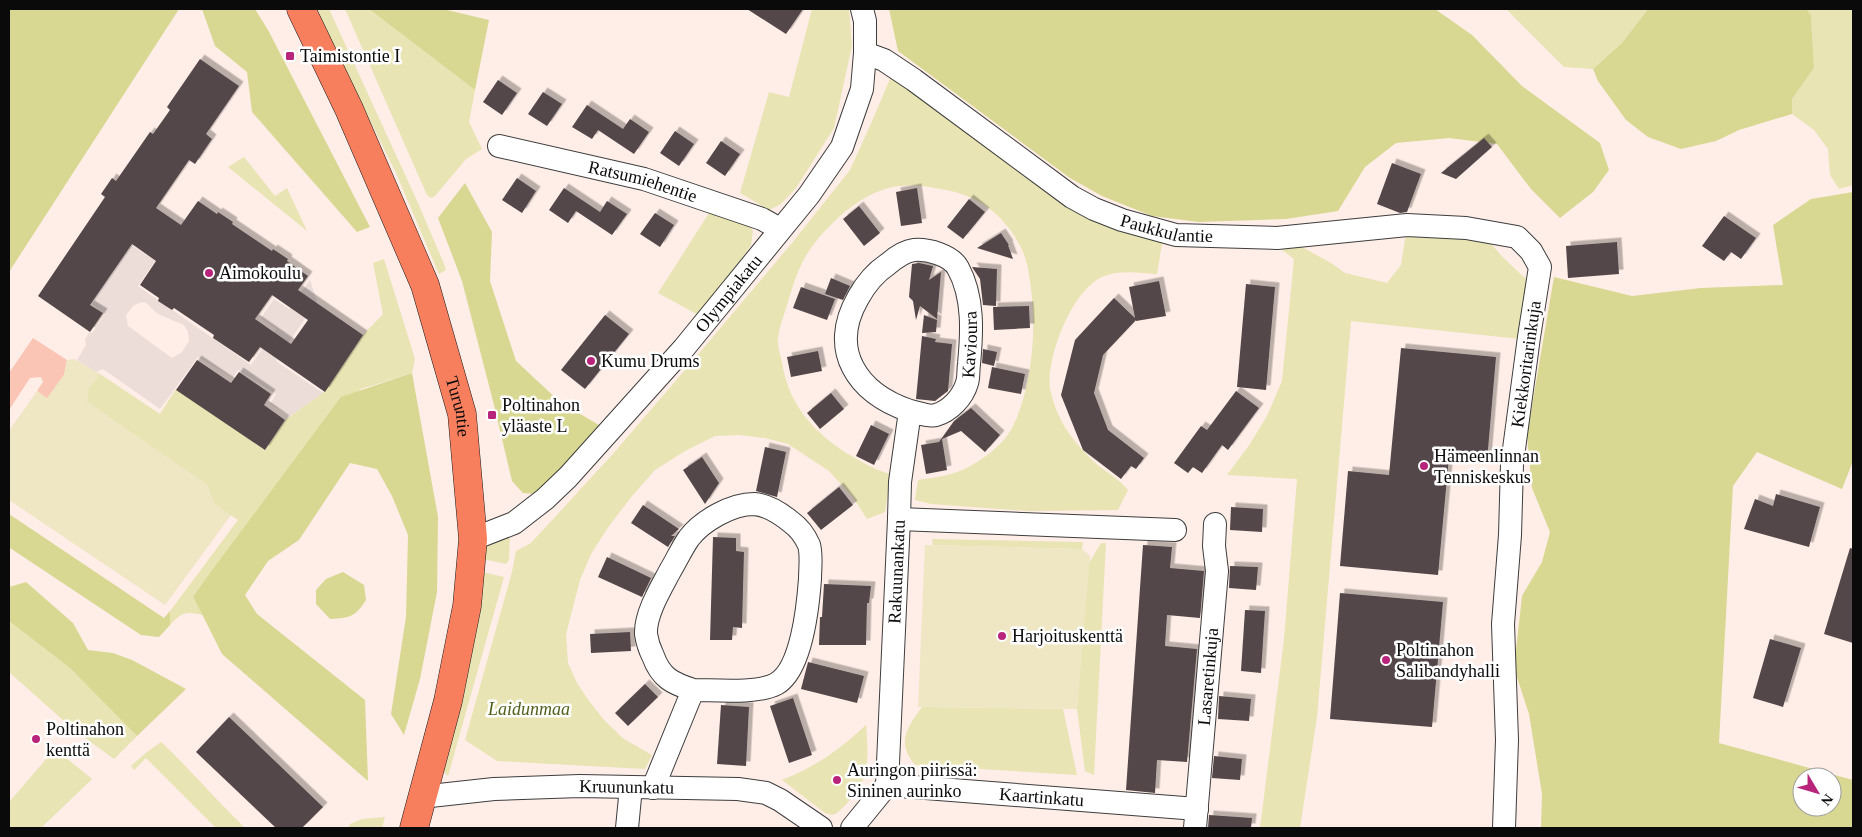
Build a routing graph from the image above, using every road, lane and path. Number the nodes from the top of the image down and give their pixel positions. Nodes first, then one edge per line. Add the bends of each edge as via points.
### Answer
1 (301, 9) edge
2 (862, 9) edge
3 (865, 53) junction
4 (500, 146) dead end
5 (780, 230) junction
6 (1517, 237) joint
7 (910, 411) junction
8 (899, 519) junction
9 (1215, 524) dead end
10 (1175, 530) dead end
11 (473, 539) junction
12 (694, 690) junction
13 (887, 785) junction
14 (642, 787) junction
15 (421, 797) junction
16 (1196, 819) edge
17 (414, 828) edge
18 (627, 828) edge
19 (821, 828) edge
20 (852, 828) edge
21 (1504, 828) edge

1 - 11 main road, Turuntie via 349,109 432,305 462,414
2 - 3 street, Olympiakatu
3 - 5 street, Olympiakatu via 862,88 842,147
3 - 6 street, Paukkulantie via 906,74 1072,197 1094,209 1152,230 1176,235 1277,238 1407,225 1466,228
4 - 5 street, Ratsumiehentie via 644,180 762,218
5 - 11 street, Olympiakatu via 684,348 557,488 514,523
6 - 21 street, Kiekkoritarinkuja via 1531,250 1540,267 1512,464 1502,624 1507,740
7 - 7 street, Kavioura via 935,416 959,399 967,383 972,336 968,293 958,267 948,258 924,250 913,250 885,265 864,287 846,326 853,370 876,394
7 - 8 street via 900,482
8 - 10 street, Rakuunankatu
8 - 13 street, Rakuunankatu
9 - 16 street, Lasaretinkuja via 1217,570
11 - 15 main road, Turuntie via 466,606 448,701
12 - 12 street via 675,684 659,671 646,634 650,612 689,538 708,520 728,510 753,504 777,511 797,527 809,546 808,605 803,632 788,670 777,683 762,689
12 - 14 street via 659,769
13 - 16 street, Kaartinkatu
13 - 20 street
14 - 15 street, Kruununkatu via 494,788
14 - 18 street
14 - 19 street, Kruununkatu via 753,790 780,800
15 - 17 main road, Turuntie

